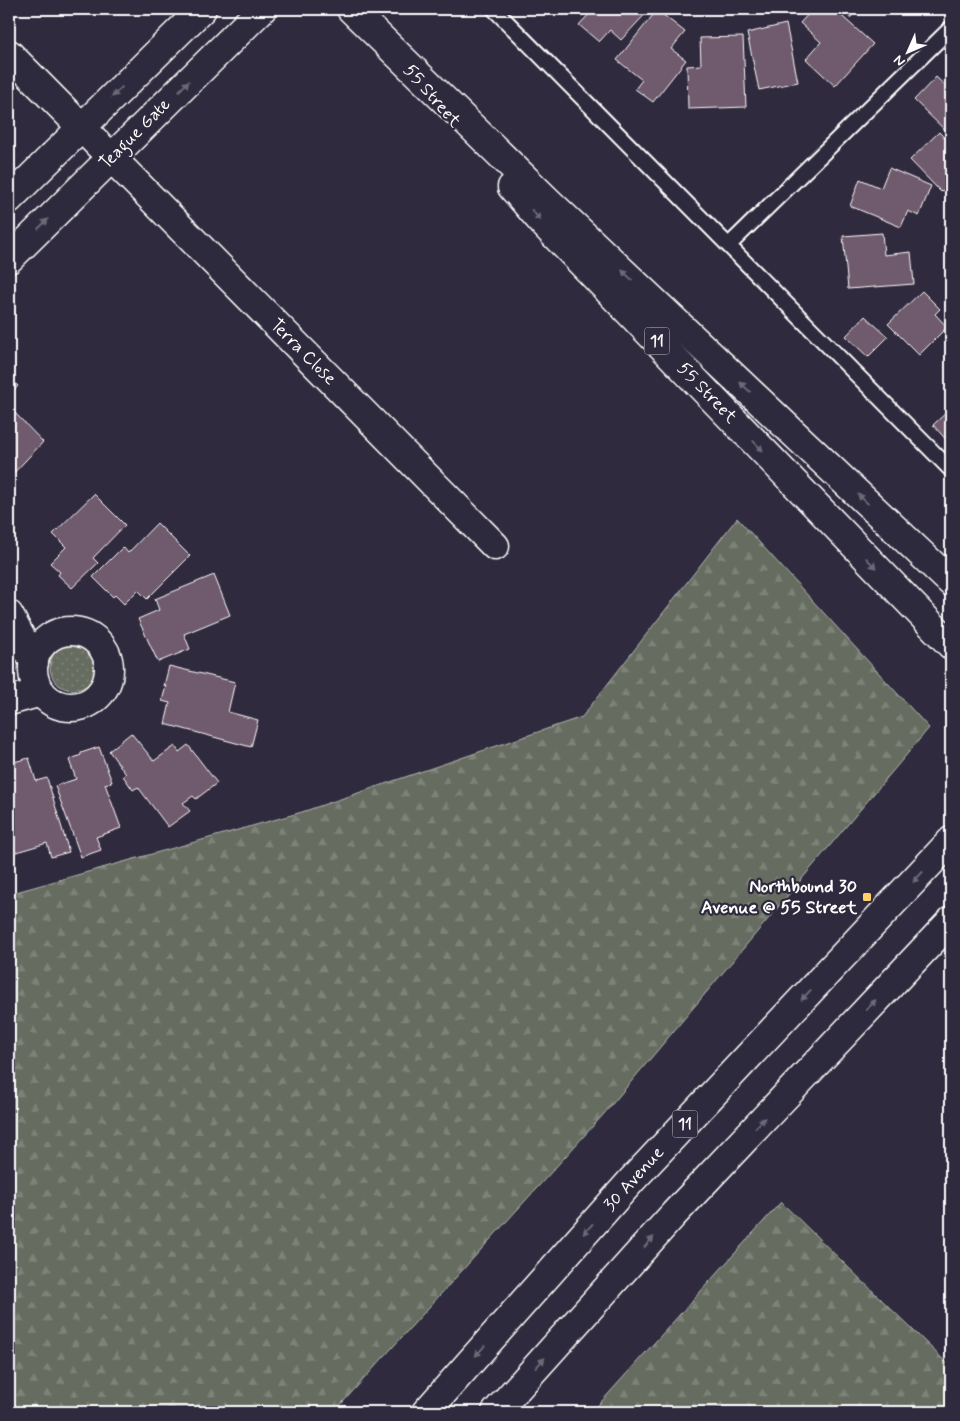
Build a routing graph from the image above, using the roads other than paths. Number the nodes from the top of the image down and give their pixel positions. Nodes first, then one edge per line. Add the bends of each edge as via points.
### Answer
1 (202, 9) edge
2 (262, 9) edge
3 (351, 9) edge
4 (494, 9) edge
5 (951, 28) edge
6 (389, 47) junction
7 (9, 54) edge
8 (81, 127) junction
9 (111, 158) junction
10 (9, 199) edge
11 (729, 245) junction
12 (9, 259) edge
13 (951, 470) edge
14 (495, 546) dead end
15 (951, 582) edge
16 (9, 615) edge
17 (943, 636) edge
18 (951, 659) edge
19 (34, 662) junction
20 (41, 692) junction
21 (9, 701) edge
22 (951, 841) edge
23 (951, 921) edge
24 (426, 1412) edge
25 (496, 1412) edge

1 -> 8 main road
9 -> 2 main road, Teague Gate
3 - 6 main road, 55 Street / 11
4 - 11 lane
5 - 11 lane
15 -> 6 main road, 55 Street / 11
6 -> 17 main road, 55 Street / 11 via 544,224
7 - 8 main road, Terra Close
8 - 9 main road, Terra Close
8 - 10 main road
12 -> 9 main road, Teague Gate
9 - 14 main road, Terra Close
11 - 13 lane
16 - 19 main road
17 - 18 main road, 55 Street
19 - 20 main road via 34,678
19 - 20 main road via 38,650 47,640 58,633 70,631 94,639 108,660 106,685 87,703 62,706
20 - 21 main road
22 -> 24 main road, 30 Avenue / 11 via 632,1180
25 -> 23 main road via 674,1214

